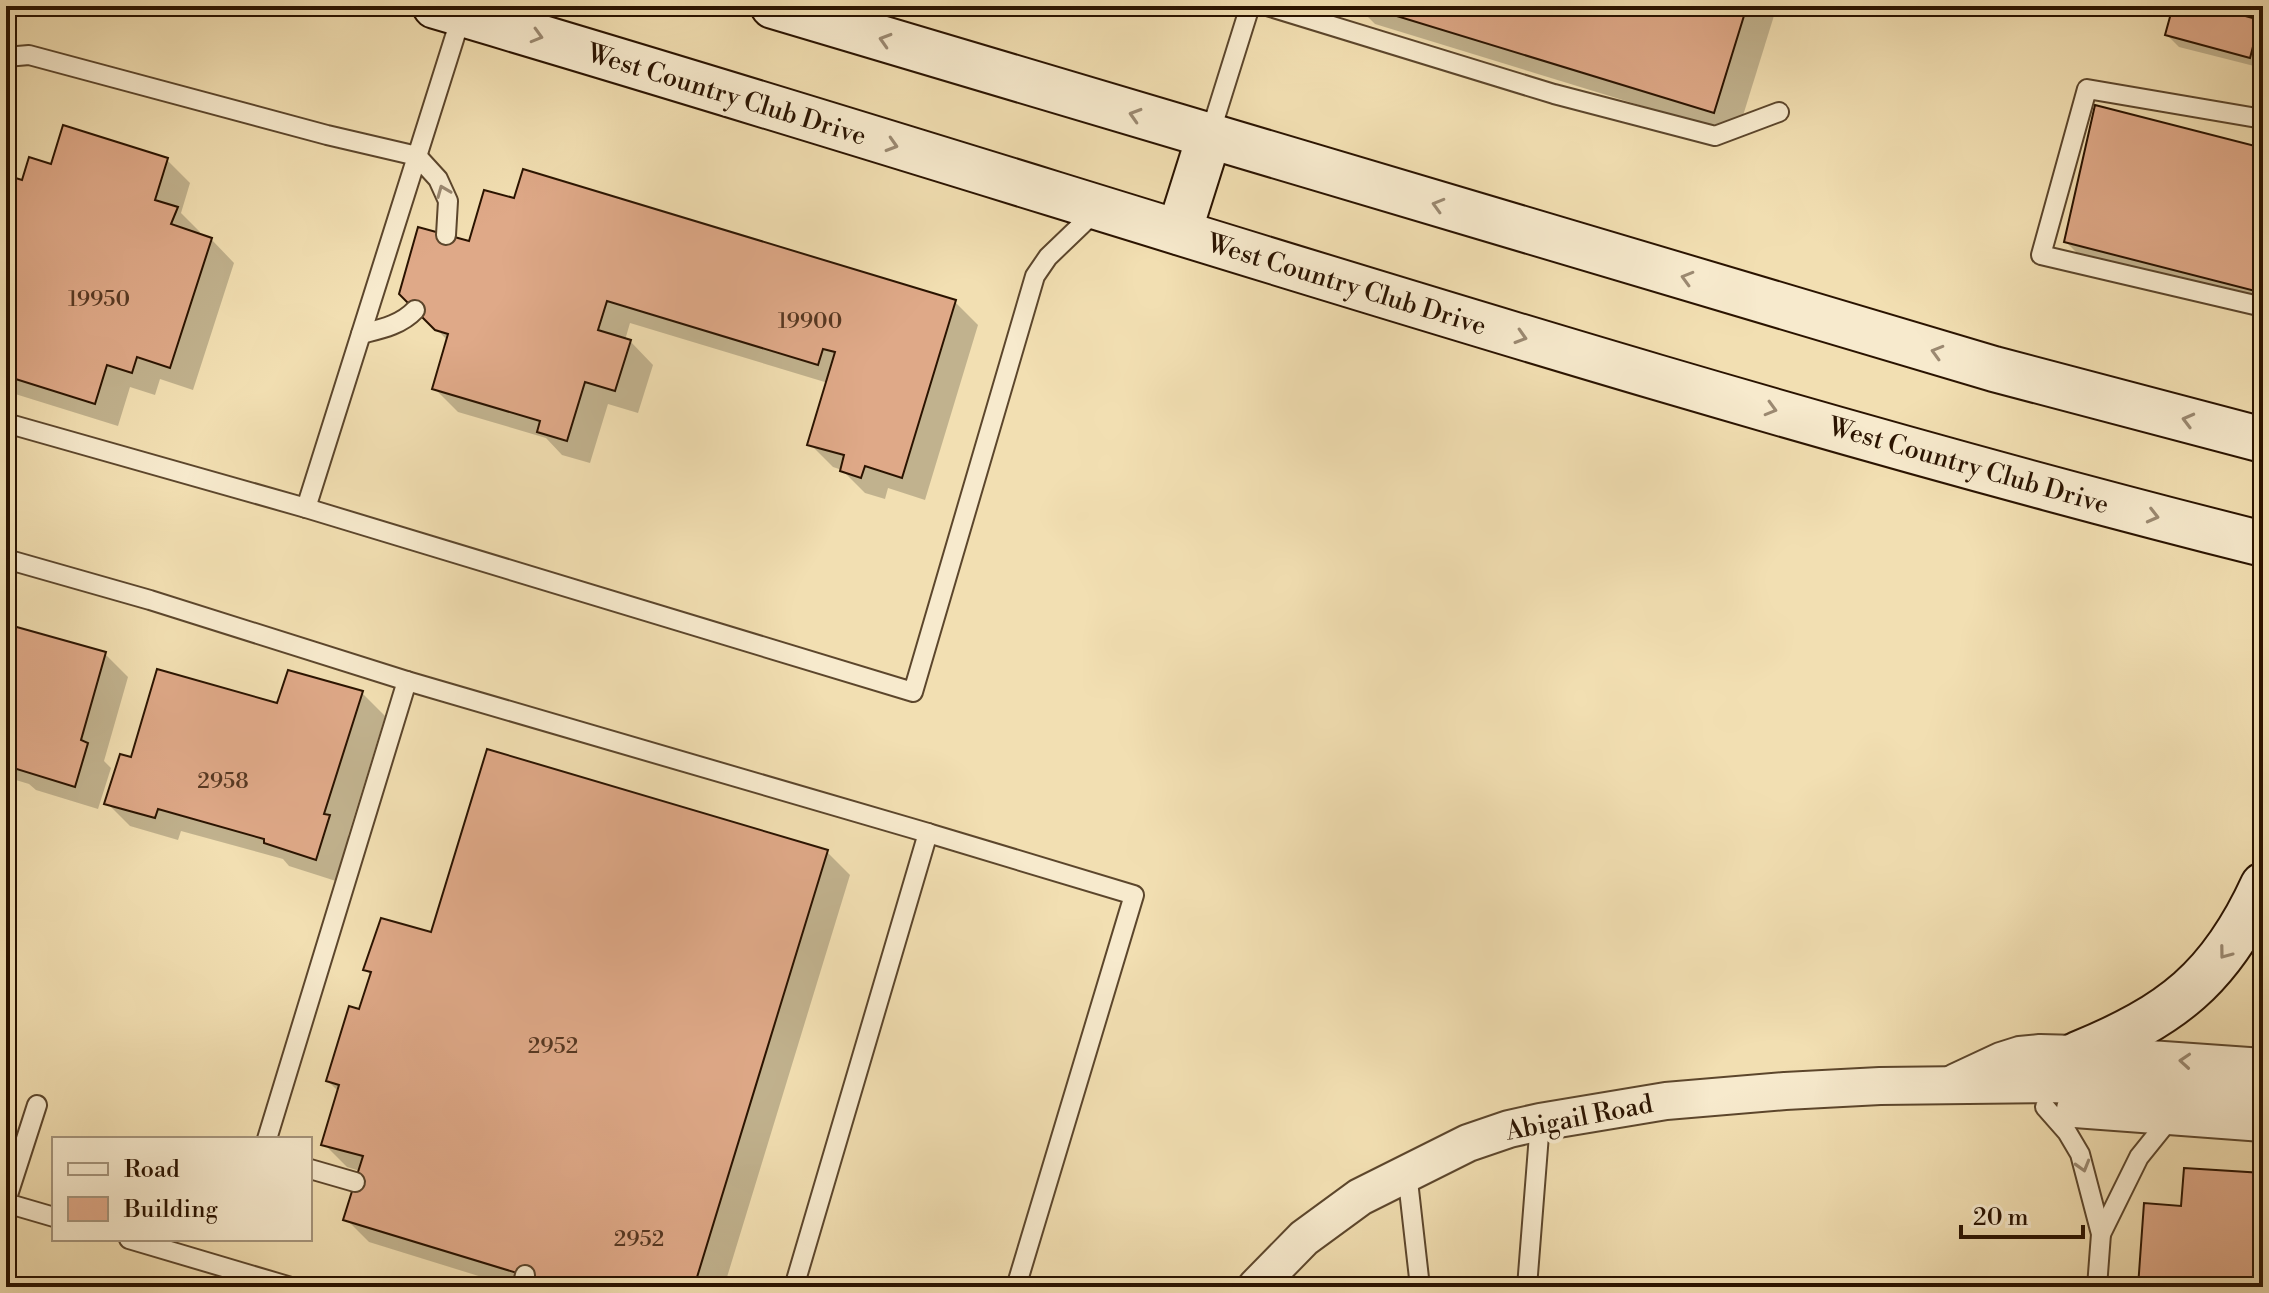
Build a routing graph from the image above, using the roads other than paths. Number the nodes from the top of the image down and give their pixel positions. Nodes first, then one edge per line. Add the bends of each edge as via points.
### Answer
1 (773, 6) edge
2 (1250, 6) edge
3 (1267, 6) edge
4 (454, 9) edge
5 (6, 57) edge
6 (1779, 112) dead end
7 (2263, 119) edge
8 (1209, 137) junction
9 (417, 156) junction
10 (1099, 208) junction
11 (1179, 232) junction
12 (446, 235) dead end
13 (2263, 307) edge
14 (415, 310) dead end
15 (361, 334) junction
16 (6, 423) edge
17 (2263, 440) edge
18 (306, 508) junction
19 (2263, 544) edge
20 (6, 559) edge
21 (407, 681) junction
22 (928, 833) junction
23 (2263, 885) edge
24 (2078, 1054) junction
25 (2263, 1067) edge
26 (1968, 1085) junction
27 (2263, 1095) edge
28 (37, 1105) dead end
29 (2045, 1107) junction
30 (2172, 1116) junction
31 (1540, 1122) junction
32 (2263, 1123) edge
33 (268, 1137) edge
34 (312, 1170) edge
35 (1407, 1172) junction
36 (355, 1182) dead end
37 (6, 1202) edge
38 (52, 1216) edge
39 (2101, 1234) junction
40 (136, 1241) edge
41 (291, 1287) edge
42 (794, 1287) edge
43 (1016, 1287) edge
44 (1256, 1287) edge
45 (1420, 1287) edge
46 (1527, 1287) edge
47 (2097, 1287) edge

8 -> 1 street
2 - 8 lane
3 - 6 lane via 1554,94 1715,136
4 - 9 lane
4 -> 10 street, West Country Club Drive
5 - 9 lane via 29,55
7 - 13 lane via 2087,89 2041,255
8 - 11 street
17 -> 8 street via 1994,369
12 -> 9 lane via 448,201 438,179
9 - 15 lane
10 - 11 street, West Country Club Drive
10 - 18 lane via 1035,276 913,692
11 -> 19 street, West Country Club Drive via 2023,482
14 - 15 lane via 395,324
15 - 18 lane
16 - 18 lane
20 - 21 lane
21 - 22 lane
21 - 33 lane
22 - 42 lane
22 - 43 lane via 1134,895
23 -> 24 street via 2220,961 2192,988 2134,1030
25 -> 24 street, Abigail Road
24 - 26 street, Abigail Road via 2020,1055 2001,1061
26 - 27 street, Abigail Road
26 - 29 street, Abigail Road
26 - 31 street, Abigail Road via 1708,1096
28 - 37 lane
29 - 30 street, Abigail Road
29 -> 39 lane via 2080,1154
30 - 32 street, Abigail Road
30 - 39 lane via 2139,1157
31 - 35 street, Abigail Road via 1468,1143
31 - 46 lane
34 - 36 lane
35 - 44 street, Abigail Road via 1334,1214
35 - 45 lane
37 - 38 lane
39 - 47 lane
40 - 41 lane

